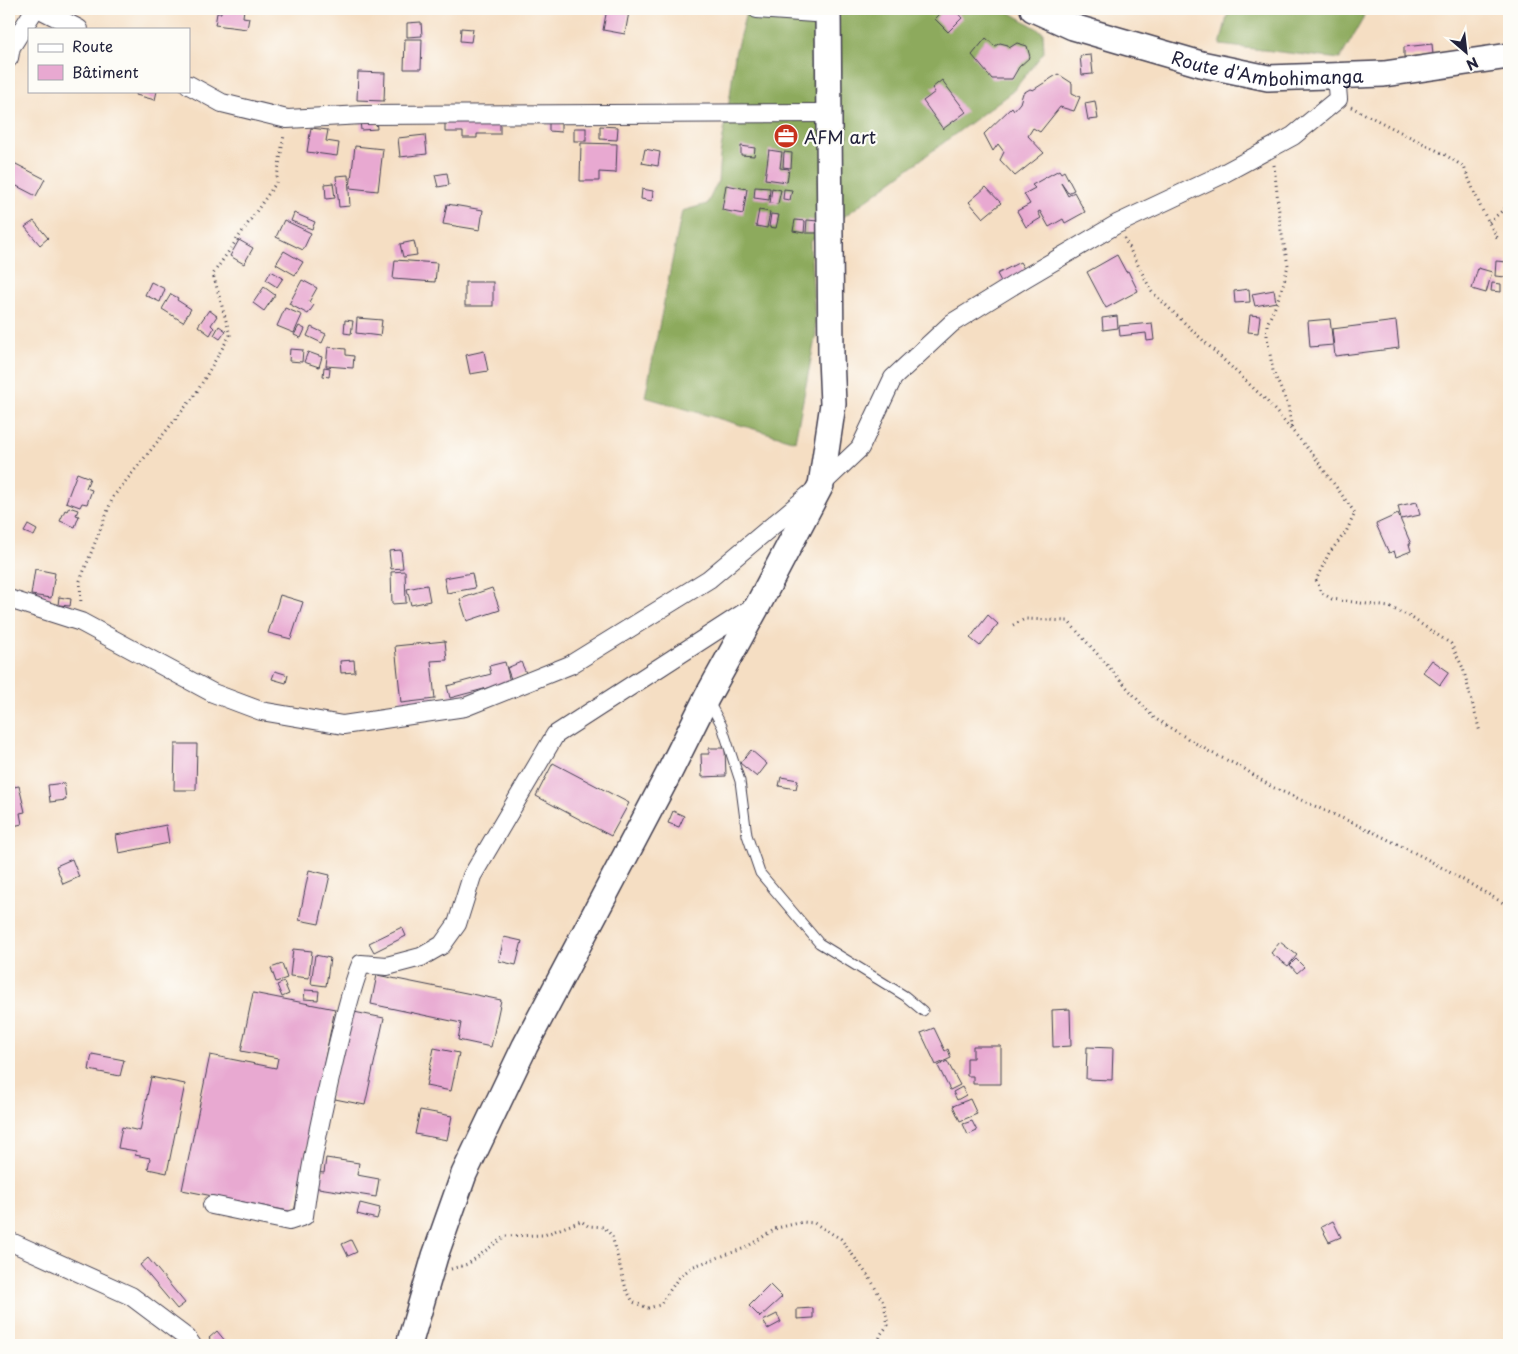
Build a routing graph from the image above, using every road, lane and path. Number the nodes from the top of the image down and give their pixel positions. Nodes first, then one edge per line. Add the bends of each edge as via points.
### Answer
1 (35, 9) edge
2 (40, 9) edge
3 (758, 9) edge
4 (824, 9) edge
5 (828, 9) edge
6 (1033, 9) edge
7 (77, 28) edge
8 (10, 50) edge
9 (1509, 56) edge
10 (190, 86) edge
11 (1337, 87) junction
12 (829, 113) junction
13 (287, 119) junction
14 (1272, 148) junction
15 (1509, 204) edge
16 (1489, 222) junction
17 (1117, 224) junction
18 (1499, 240) dead end
19 (1293, 432) junction
20 (821, 485) junction
21 (9, 599) edge
22 (759, 603) junction
23 (81, 622) junction
24 (1013, 625) dead end
25 (707, 698) junction
26 (1480, 732) dead end
27 (1509, 905) edge
28 (923, 1011) dead end
29 (212, 1205) dead end
30 (9, 1241) edge
31 (431, 1269) junction
32 (192, 1345) edge
33 (409, 1345) edge
34 (877, 1345) edge

1 - 8 street
2 - 7 street
3 - 4 street via 814,12
5 - 12 main road
6 - 11 main road, Route d'Ambohimanga via 1073,27 1201,64 1268,78
9 - 11 main road, Route d'Ambohimanga via 1384,74
10 - 13 street via 222,103
11 - 14 street via 1293,136
11 - 16 path via 1362,114 1464,167
12 - 13 street via 363,115
12 - 20 main road via 833,404
13 - 23 path via 276,183 213,274 230,335 194,395 113,497 80,580
14 - 17 street
14 - 19 path via 1288,265 1267,324 1267,337 1273,371 1288,405
15 - 16 path
16 - 18 path
17 - 19 path via 1152,292 1266,400
17 - 20 street via 952,324 894,378 860,448
19 - 26 path via 1355,512 1316,580 1322,593 1332,599 1389,607 1409,616 1451,644 1463,668
20 - 22 main road
20 - 23 street via 708,578 570,665 465,707 343,726 261,711 213,693
21 - 23 street
22 - 25 main road
22 - 29 street via 555,735 472,876 457,924 442,945 421,957 387,966 361,964 328,1084 304,1216 289,1221
24 - 27 path via 1025,619 1068,621 1154,718 1272,787 1371,831
25 - 28 lane via 722,726 740,781 747,835 760,873 819,944 906,996
25 - 31 main road via 517,1064 464,1174
30 - 32 street via 131,1296
31 - 33 main road
31 - 34 path via 448,1270 468,1264 505,1236 544,1235 581,1221 588,1226 604,1227 612,1236 626,1289 633,1302 648,1308 660,1305 679,1277 694,1266 745,1248 777,1228 814,1223 841,1239 884,1304 888,1325

